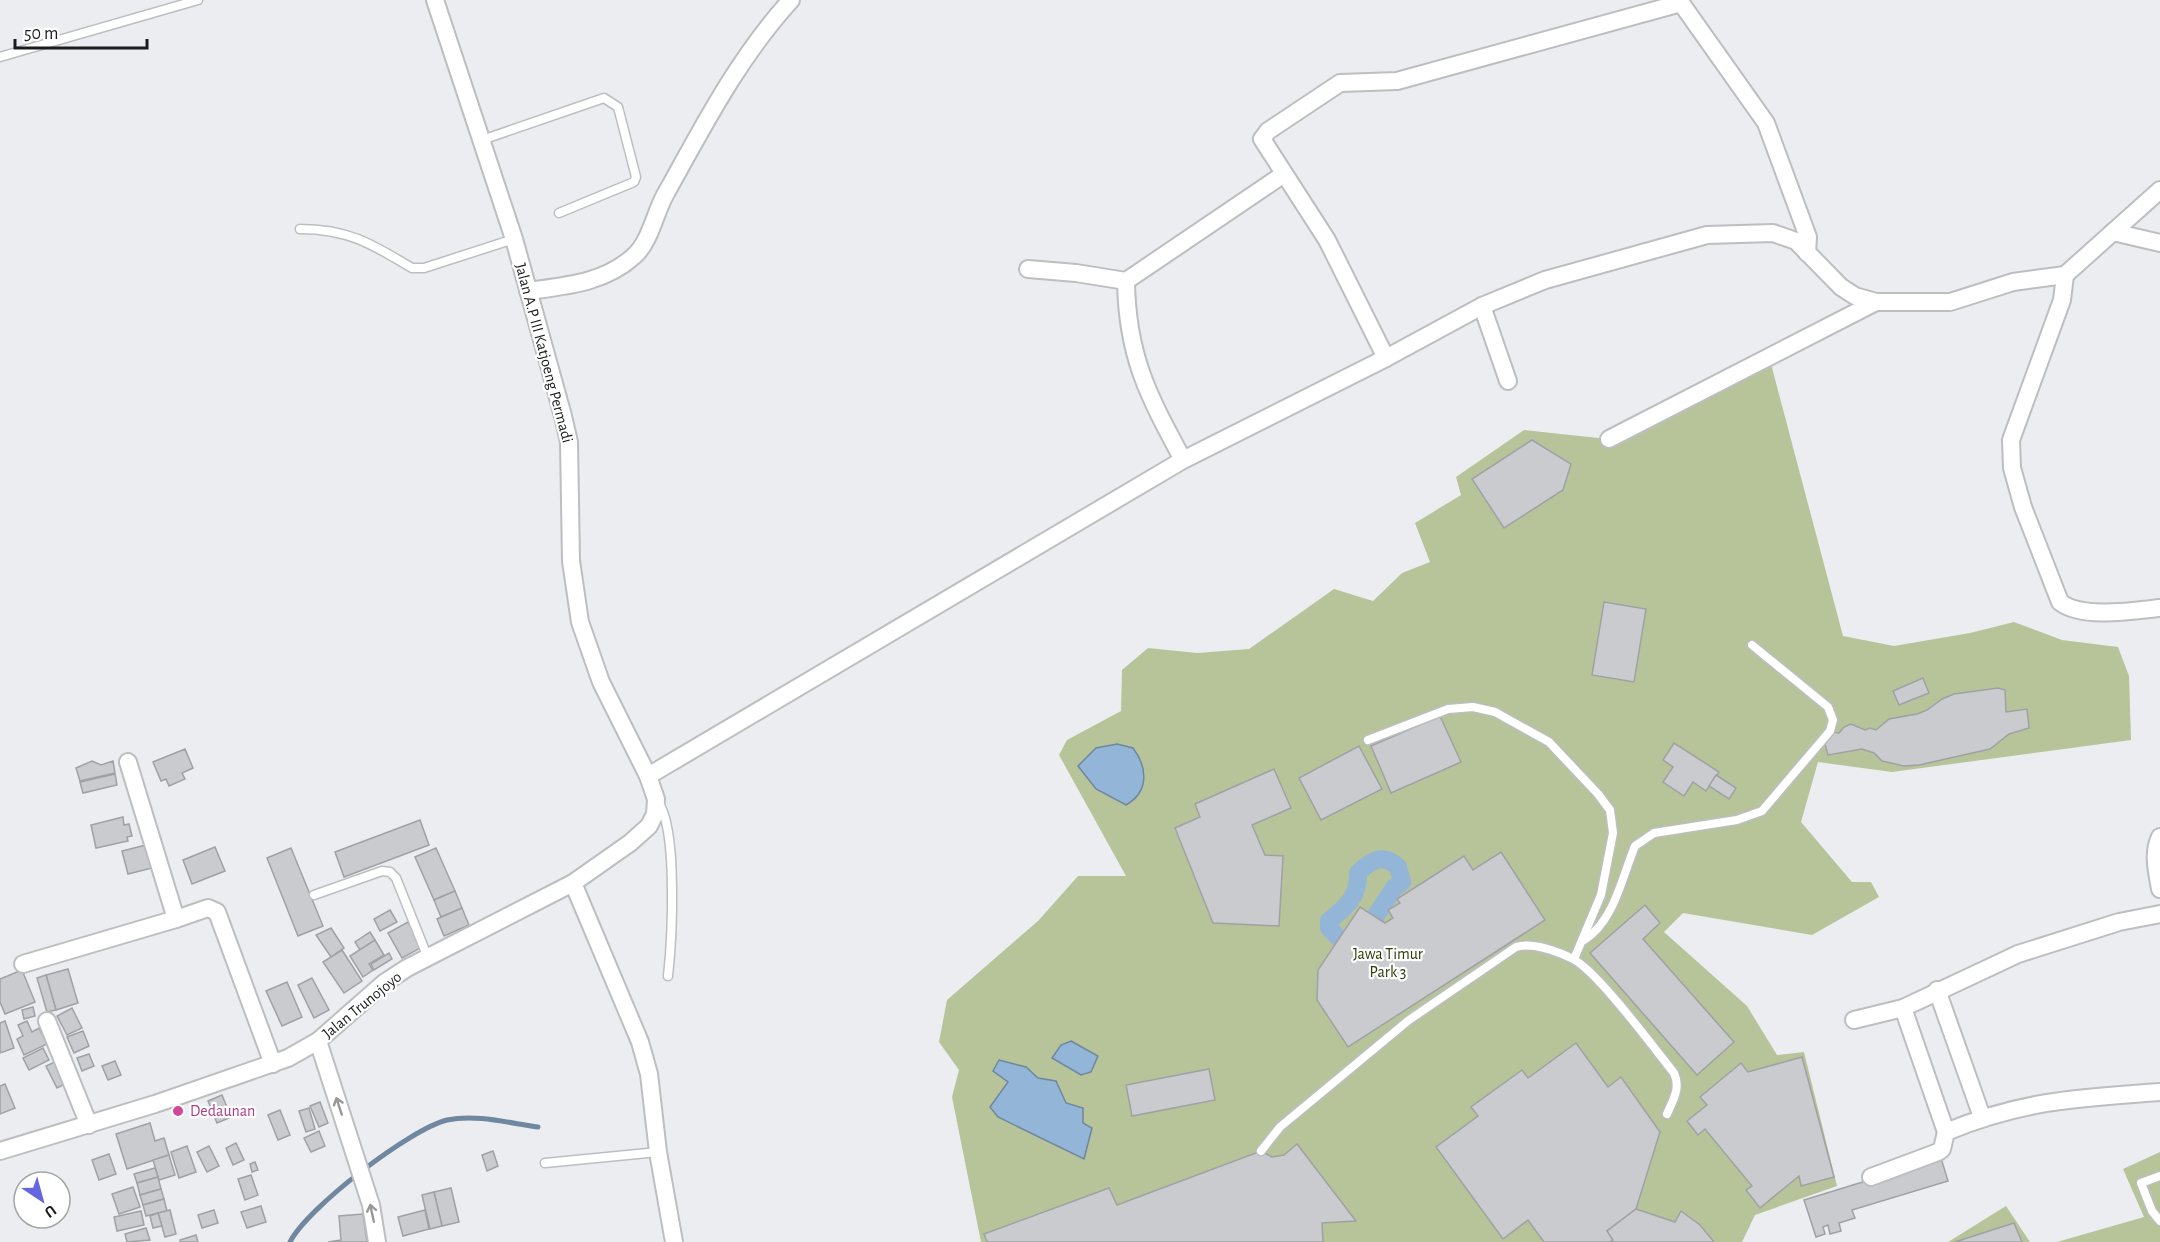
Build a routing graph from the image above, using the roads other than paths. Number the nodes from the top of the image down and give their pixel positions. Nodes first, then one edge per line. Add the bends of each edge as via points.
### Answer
1 (198, 0) edge
2 (435, 0) edge
3 (791, 0) edge
4 (0, 57) edge
5 (482, 140) junction
6 (1284, 174) junction
7 (2160, 190) edge
8 (559, 213) dead end
9 (300, 229) dead end
10 (2113, 232) junction
11 (514, 239) junction
12 (2160, 243) edge
13 (1808, 254) junction
14 (1028, 269) dead end
15 (2065, 275) junction
16 (1126, 280) junction
17 (528, 291) junction
18 (1876, 302) junction
19 (1482, 306) junction
20 (1386, 358) junction
21 (1508, 381) dead end
22 (1609, 439) dead end
23 (1183, 460) junction
24 (2160, 608) edge
25 (1752, 645) dead end
26 (1368, 740) dead end
27 (128, 762) dead end
28 (648, 776) junction
29 (656, 799) junction
30 (2160, 837) edge
31 (573, 884) junction
32 (2160, 889) edge
33 (314, 895) dead end
34 (2160, 914) edge
35 (176, 918) junction
36 (1584, 940) junction
37 (428, 958) junction
38 (1574, 960) junction
39 (23, 964) dead end
40 (668, 976) dead end
41 (1937, 990) junction
42 (1902, 1008) junction
43 (1854, 1020) dead end
44 (47, 1021) dead end
45 (318, 1041) junction
46 (273, 1064) junction
47 (2160, 1092) edge
48 (1667, 1114) dead end
49 (1982, 1117) junction
50 (88, 1125) junction
51 (1946, 1132) junction
52 (0, 1151) edge
53 (1262, 1151) dead end
54 (658, 1152) junction
55 (545, 1163) dead end
56 (2160, 1176) edge
57 (1871, 1177) dead end
58 (2160, 1221) edge
59 (377, 1242) edge
60 (674, 1242) edge

1 - 4 lane
2 - 5 street, Jalan A.P III Katjoeng Permadi
3 - 17 street via 737,68 635,256 608,274 580,284
5 - 8 lane via 604,98 618,107 634,182
5 - 11 street, Jalan A.P III Katjoeng Permadi
6 - 13 street via 1262,142 1263,135 1340,83 1397,81 1681,3 1766,123 1808,237
6 - 16 street
6 - 20 street via 1327,240
7 - 10 street
9 - 11 lane via 350,234 412,268 424,268
10 - 12 street
10 - 15 street
11 - 17 street, Jalan A.P III Katjoeng Permadi
13 - 18 street via 1841,287
13 - 19 street via 1796,241 1773,233 1707,235 1545,280
14 - 16 street
15 - 18 street via 2013,282 1950,302
15 - 24 street via 2062,300 2011,440 2012,468 2023,507 2060,602 2069,610
16 - 23 street via 1126,320 1131,346 1157,412
17 - 28 street, Jalan A.P III Katjoeng Permadi via 569,442 571,561 580,622 601,682
18 - 22 street
19 - 20 street
19 - 21 street
20 - 23 street
23 - 28 street
25 - 36 lane via 1828,707 1833,720 1830,732 1762,811 1737,820 1653,833 1644,838 1635,846 1606,918
26 - 36 lane via 1448,709 1473,707 1503,716 1549,742 1610,810 1613,833 1609,860
27 - 35 street
28 - 29 street
29 - 31 street, Jalan Trunojoyo via 649,826
29 - 40 lane via 668,826
30 - 32 street via 2155,860
31 - 37 street, Jalan Trunojoyo
31 - 54 street via 640,1042 655,1114
33 - 37 lane via 381,871 390,873 396,878
34 - 41 street via 2120,922 2018,954
35 - 39 street
35 - 46 street via 208,908 217,912
36 - 38 lane
37 - 45 street, Jalan Trunojoyo via 384,983
38 - 48 lane via 1614,1000 1674,1073 1677,1089
38 - 53 lane via 1527,944 1516,947 1409,1020 1280,1127
41 - 42 street
41 - 49 street
42 - 43 street
42 - 51 street
44 - 50 street
45 - 46 street, Jalan Trunojoyo
59 -> 45 street via 374,1215
46 - 50 street, Jalan Trunojoyo
47 - 49 street via 2057,1100
49 - 51 street
50 - 52 street, Jalan Trunojoyo
51 - 57 street via 1938,1152
54 - 55 lane
54 - 60 street
56 - 58 lane via 2141,1183 2152,1212

